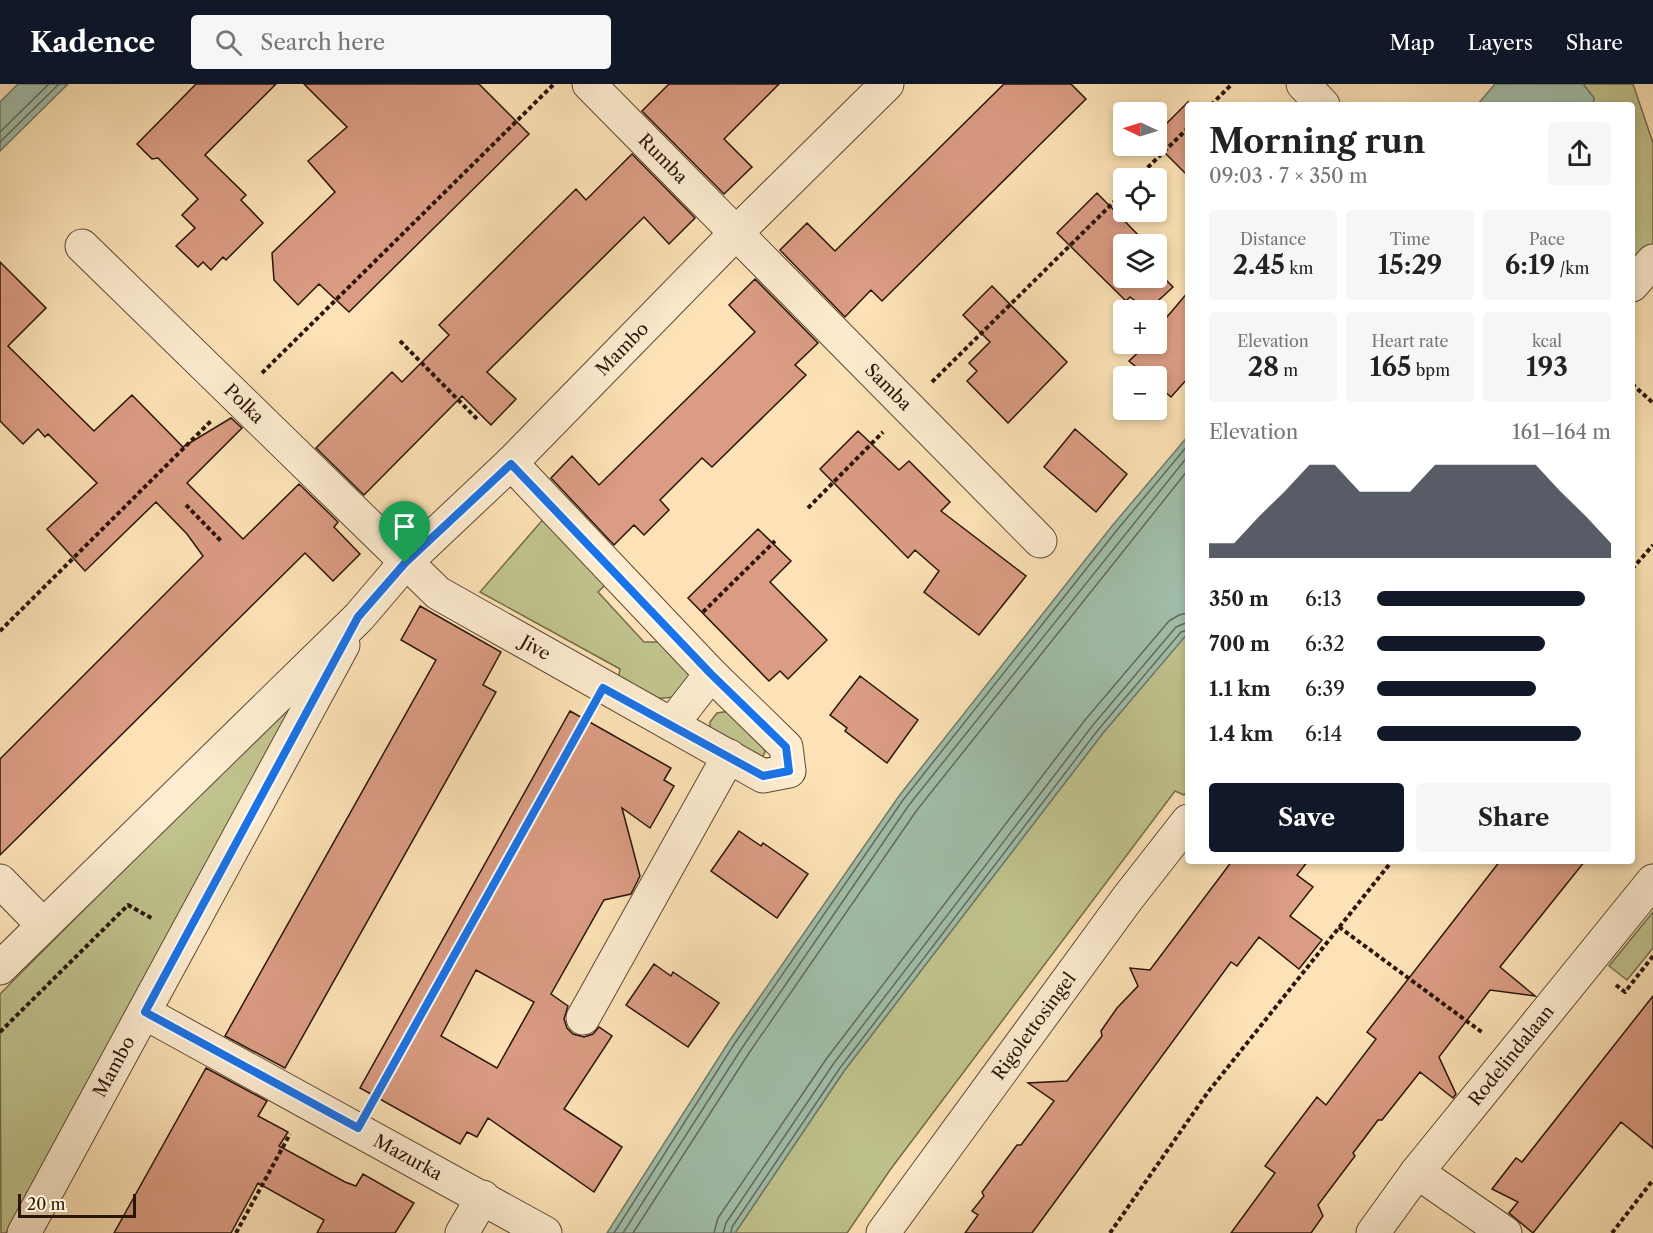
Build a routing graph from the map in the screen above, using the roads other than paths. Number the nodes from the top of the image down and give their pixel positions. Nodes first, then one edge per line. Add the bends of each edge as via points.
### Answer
1 (589, 84) edge
2 (887, 84) edge
3 (1303, 84) edge
4 (1320, 102) edge
5 (735, 234) junction
6 (82, 246) dead end
7 (1653, 261) edge
8 (1635, 282) edge
9 (511, 464) junction
10 (1040, 541) dead end
11 (405, 563) junction
12 (358, 617) junction
13 (711, 674) junction
14 (672, 724) junction
15 (729, 756) junction
16 (1185, 824) edge
17 (0, 881) edge
18 (1653, 881) edge
19 (43, 925) junction
20 (0, 968) edge
21 (145, 1012) junction
22 (583, 1018) dead end
23 (1417, 1172) junction
24 (483, 1197) junction
25 (24, 1233) edge
26 (462, 1233) edge
27 (545, 1233) edge
28 (883, 1233) edge
29 (1373, 1233) edge
30 (1505, 1233) edge

1 - 5 street, Rumba
2 - 5 street, Mambo
3 - 4 street
5 - 9 street, Mambo
5 - 10 street, Samba
6 - 11 street, Polka
7 - 8 street
9 - 11 street, Mambo
9 - 13 street, Jive
11 - 12 street, Mambo
11 - 14 street, Jive via 438,593
12 - 19 street, Mambo
12 - 21 street, Mambo
13 - 14 street
13 - 15 street, Jive via 786,747 789,771 763,776
14 - 15 street, Jive
15 - 22 street
16 - 28 street, Rigolettosingel
17 - 19 street
18 - 23 street, Rodelindalaan
19 - 20 street, Mambo
21 - 24 street, Mazurka
21 - 25 street, Mambo
23 - 29 street, Rodelindalaan
23 - 30 street
24 - 26 street
24 - 27 street, Mazurka

